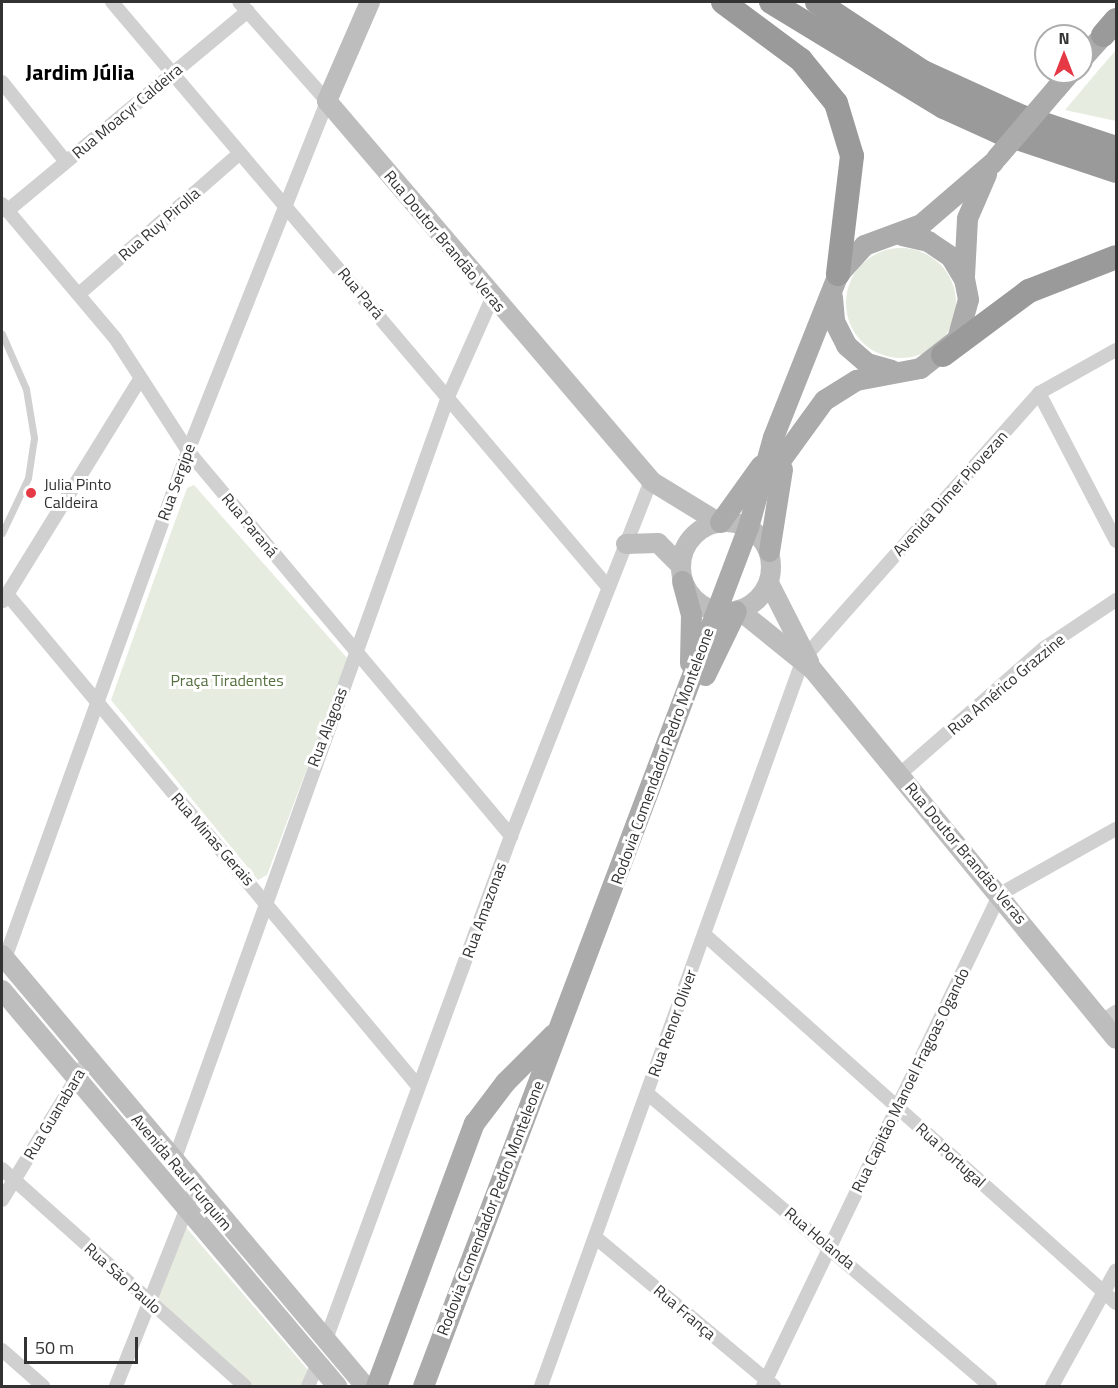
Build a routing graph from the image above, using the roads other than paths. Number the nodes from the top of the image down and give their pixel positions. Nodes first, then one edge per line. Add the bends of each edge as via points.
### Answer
1 (112, 2) edge
2 (370, 2) edge
3 (723, 2) edge
4 (771, 2) edge
5 (817, 2) edge
6 (243, 6) edge
7 (1112, 28) edge
8 (1094, 46) edge
9 (172, 73) junction
10 (2, 82) edge
11 (1060, 84) edge
12 (958, 88) junction
13 (327, 101) junction
14 (1116, 131) edge
15 (1116, 148) edge
16 (240, 153) junction
17 (994, 160) junction
18 (66, 162) junction
19 (1116, 171) edge
20 (283, 200) junction
21 (4, 207) edge
22 (902, 235) junction
23 (1116, 257) edge
24 (964, 279) junction
25 (835, 284) junction
26 (79, 294) junction
27 (492, 298) junction
28 (2, 334) edge
29 (1116, 350) edge
30 (943, 355) junction
31 (893, 371) junction
32 (140, 379) junction
33 (1039, 393) junction
34 (448, 396) junction
35 (782, 441) junction
36 (188, 451) junction
37 (651, 481) junction
38 (719, 522) junction
39 (748, 527) junction
40 (2, 533) edge
41 (1116, 541) edge
42 (626, 544) junction
43 (769, 551) junction
44 (681, 573) junction
45 (769, 583) junction
46 (608, 587) junction
47 (4, 598) edge
48 (1116, 600) edge
49 (730, 611) junction
50 (356, 651) junction
51 (807, 662) junction
52 (685, 693) junction
53 (95, 701) junction
54 (900, 774) junction
55 (656, 775) junction
56 (1116, 829) edge
57 (511, 836) junction
58 (1000, 894) junction
59 (264, 898) junction
60 (704, 934) junction
61 (3, 961) edge
62 (2, 990) edge
63 (1109, 1017) edge
64 (557, 1029) junction
65 (1116, 1039) edge
66 (88, 1059) junction
67 (76, 1078) junction
68 (418, 1086) junction
69 (647, 1093) junction
70 (897, 1107) junction
71 (174, 1161) junction
72 (2, 1169) edge
73 (14, 1180) junction
74 (195, 1187) junction
75 (2, 1200) edge
76 (186, 1208) junction
77 (595, 1237) junction
78 (830, 1246) junction
79 (1116, 1270) edge
80 (1103, 1291) junction
81 (148, 1300) junction
82 (1116, 1303) edge
83 (326, 1342) junction
84 (2, 1350) edge
85 (318, 1364) junction
86 (366, 1383) edge
87 (768, 1384) edge
88 (43, 1386) edge
89 (116, 1386) edge
90 (245, 1386) edge
91 (308, 1386) edge
92 (337, 1386) edge
93 (423, 1386) edge
94 (543, 1386) edge
95 (990, 1386) edge
96 (1053, 1386) edge

1 - 9 street, Rua Pará
2 - 13 street, Rua Sergipe
3 - 25 highway via 801,60 840,112 852,156 852,184
4 - 19 highway via 944,107 999,132
5 - 12 highway
6 - 9 street, Rua Moacyr Caldeira
6 - 13 street, Rua Doutor Brandão Veras
7 - 8 main road
9 - 16 street, Rua Pará
9 - 18 street, Rua Moacyr Caldeira
10 - 18 street
11 - 17 main road, Rodovia Comendador Pedro Monteleone, bridge
12 - 14 highway
12 - 15 highway via 1022,117
13 - 20 street, Rua Sergipe
13 - 27 street, Rua Doutor Brandão Veras
16 - 20 street, Rua Pará
16 - 26 street, Rua Ruy Pirolla
17 - 22 main road, Rodovia Comendador Pedro Monteleone
17 - 24 main road via 967,218
18 - 21 street, Rua Moacyr Caldeira
20 - 34 street, Rua Pará
20 - 36 street, Rua Sergipe
21 - 26 street, Rua Paraná
22 - 24 main road via 943,251
22 - 25 main road, Rodovia Comendador Pedro Monteleone via 864,245
23 - 30 highway via 1029,291
24 - 30 main road via 966,320
25 - 31 main road via 834,321 846,345 867,363
25 - 35 main road, Rodovia Comendador Pedro Monteleone
26 - 32 street, Rua Paraná
27 - 34 street, Rua Alagoas
27 - 37 street, Rua Doutor Brandão Veras
28 - 40 lane via 26,389 34,438 28,478
29 - 33 street, Avenida Dimer Piovezan
30 - 31 main road, Rodovia Comendador Pedro Monteleone via 920,368
31 - 35 main road, Rodovia Comendador Pedro Monteleone via 840,388
32 - 36 street, Rua Paraná
32 - 47 street
33 - 41 street
33 - 51 street, Avenida Dimer Piovezan
34 - 46 street, Rua Pará
34 - 50 street, Rua Alagoas
35 - 38 main road
35 - 39 main road, Rodovia Comendador Pedro Monteleone
35 - 43 main road
36 - 50 street, Rua Paraná
36 - 53 street, Rua Sergipe
37 - 38 street, Rua Doutor Brandão Veras
37 - 42 street, Rua Amazonas
38 - 39 street
38 - 44 street via 691,537
39 - 43 street
39 - 49 main road, Rodovia Comendador Pedro Monteleone
42 - 44 street via 658,543
42 - 46 street, Rua Amazonas
43 - 45 street
44 - 49 street via 695,600
44 - 52 main road via 692,633
45 - 49 street via 761,596
45 - 51 street, Rua Doutor Brandão Veras
46 - 57 street, Rua Amazonas
47 - 53 street, Rua Minas Gerais
48 - 54 street, Rua Américo Grazzine via 1044,648
49 - 51 street
49 - 52 main road, Rodovia Comendador Pedro Monteleone
49 - 55 main road
50 - 57 street, Rua Paraná
50 - 59 street, Rua Alagoas
51 - 54 street, Rua Doutor Brandão Veras
51 - 60 street, Rua Renor Oliver
52 - 55 main road, Rodovia Comendador Pedro Monteleone
53 - 59 street, Rua Minas Gerais
53 - 61 street, Rua Sergipe
54 - 58 street, Rua Doutor Brandão Veras
55 - 64 main road, Rodovia Comendador Pedro Monteleone
56 - 58 street
57 - 68 street, Rua Amazonas
58 - 63 street, Rua Doutor Brandão Veras
58 - 70 street, Rua Capitão Manoel Fragoas Ogando
59 - 68 street, Rua Minas Gerais
59 - 71 street, Rua Alagoas
60 - 69 street, Rua Renor Oliver
60 - 70 street, Rua Portugal
61 - 66 street, Avenida Raul Furquim
62 - 67 street, Avenida Raul Furquim
63 - 65 street, Rua Doutor Brandão Veras
64 - 86 main road, Rodovia Comendador Pedro Monteleone via 504,1082 474,1124
64 - 93 main road, Rodovia Comendador Pedro Monteleone
66 - 67 street, Rua Guanabara
66 - 71 street, Avenida Raul Furquim
67 - 73 street, Rua Guanabara
67 - 76 street, Avenida Raul Furquim
68 - 83 street, Rua Amazonas
69 - 77 street, Rua Renor Oliver
69 - 78 street, Rua Holanda
70 - 78 street, Rua Capitão Manoel Fragoas Ogando
70 - 80 street, Rua Portugal
71 - 74 street, Avenida Raul Furquim
72 - 73 street, Rua São Paulo
73 - 75 street, Rua Guanabara
73 - 81 street, Rua São Paulo
74 - 76 street
74 - 83 street, Avenida Raul Furquim
76 - 81 street
76 - 85 street, Avenida Raul Furquim
77 - 87 street, Rua França
77 - 94 street, Rua Renor Oliver
78 - 87 street, Rua Capitão Manoel Fragoas Ogando
78 - 95 street, Rua Holanda
79 - 80 street
80 - 82 street, Rua Portugal
80 - 96 street
81 - 89 street
81 - 90 street, Rua São Paulo
83 - 86 street, Avenida Raul Furquim
84 - 88 street
85 - 91 street
85 - 92 street, Avenida Raul Furquim

